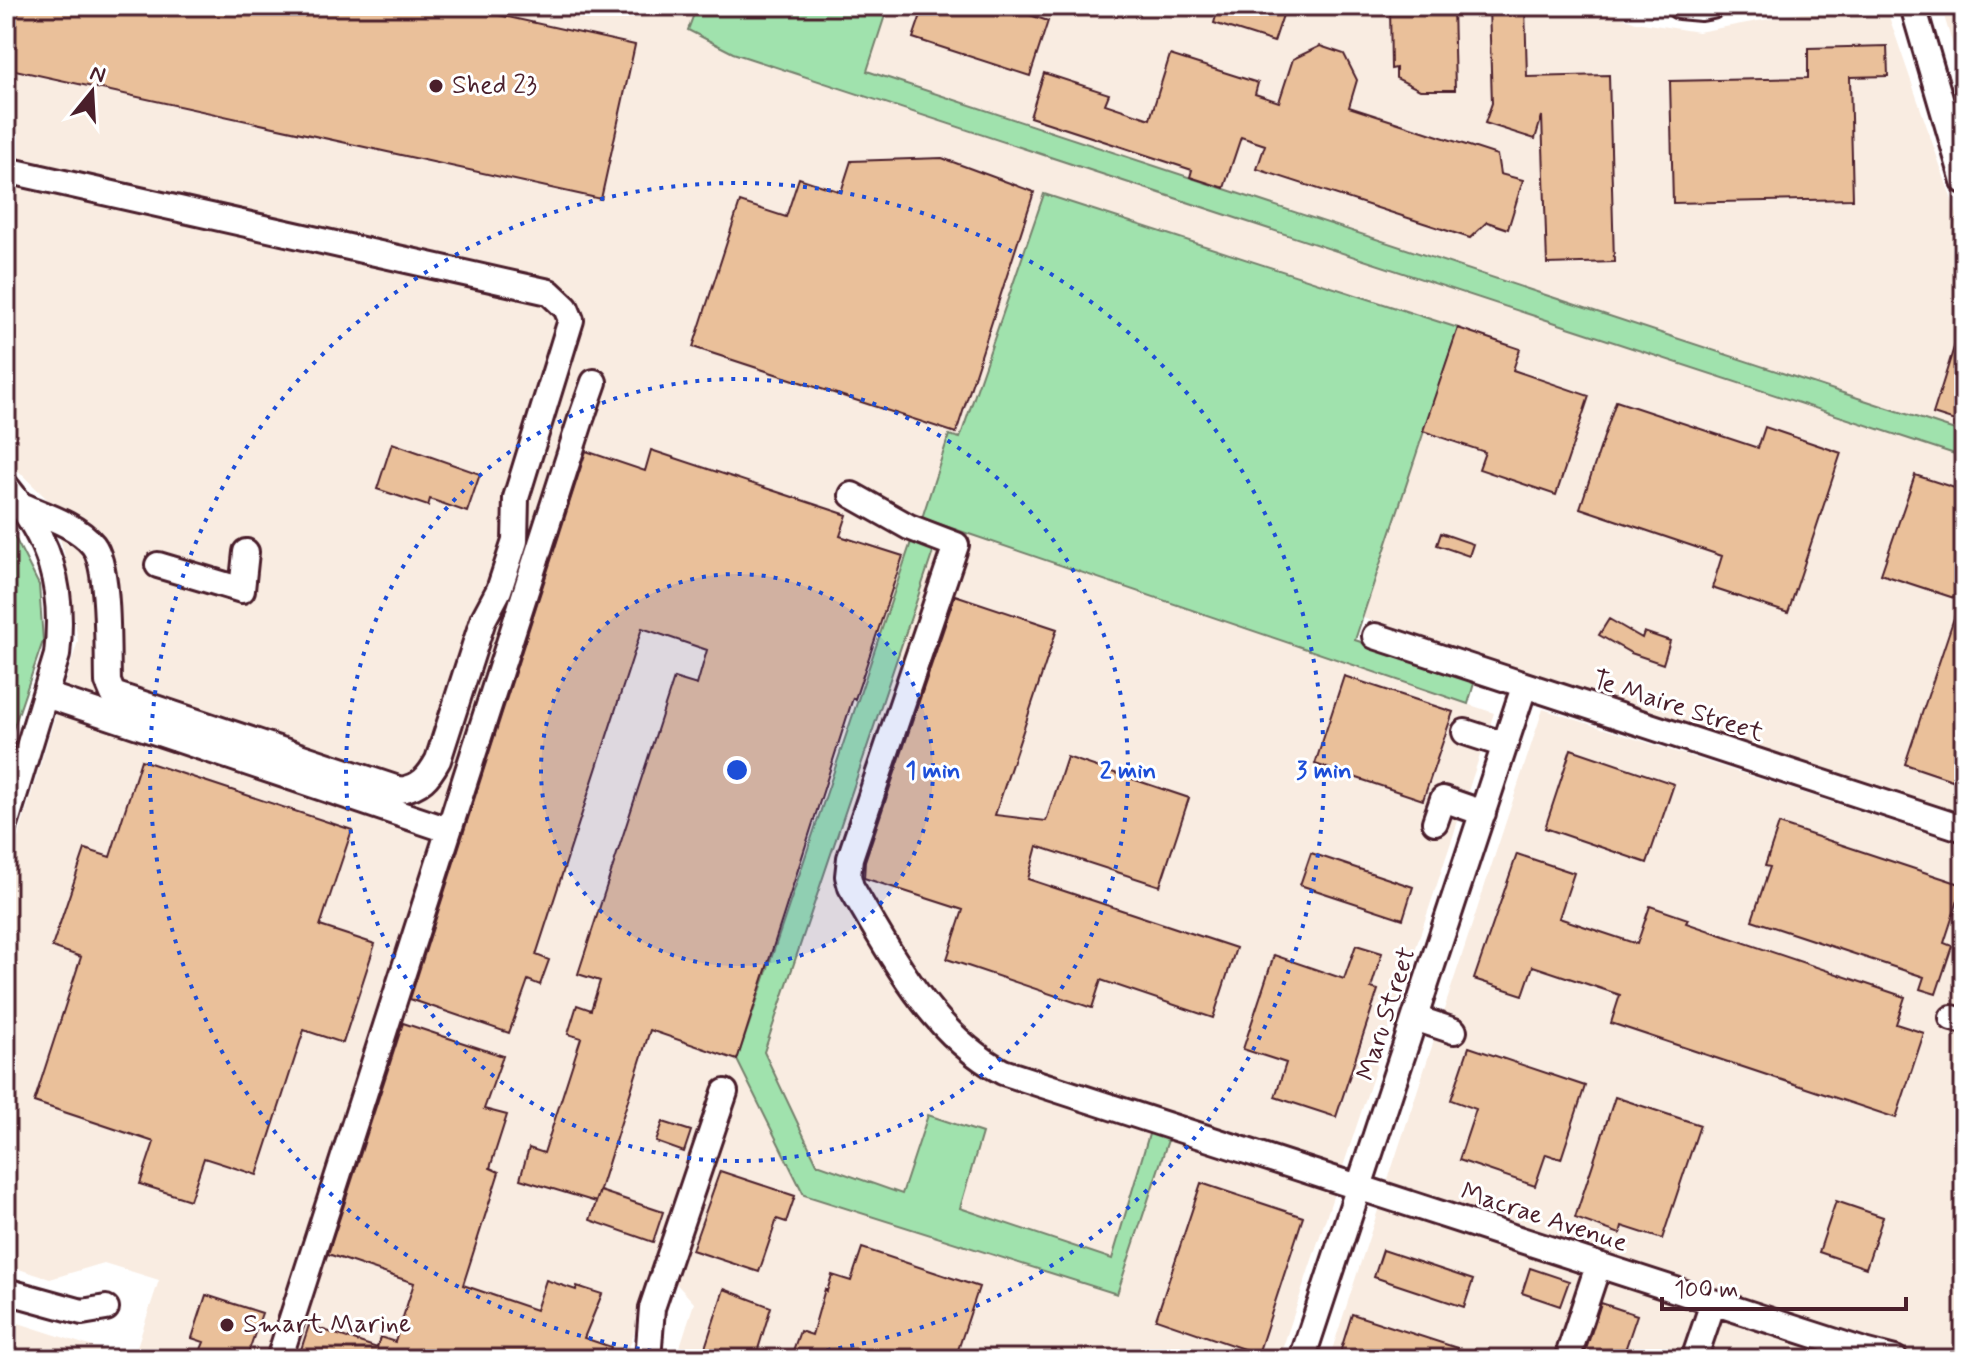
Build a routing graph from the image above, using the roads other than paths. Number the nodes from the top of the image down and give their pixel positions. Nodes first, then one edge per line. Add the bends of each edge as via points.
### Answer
1 (1679, 6) edge
2 (1712, 6) edge
3 (1913, 6) edge
4 (6, 170) edge
5 (1964, 181) edge
6 (594, 382) dead end
7 (14, 495) edge
8 (852, 495) dead end
9 (246, 552) dead end
10 (158, 565) dead end
11 (1375, 636) dead end
12 (1524, 687) junction
13 (46, 695) junction
14 (1465, 732) dead end
15 (1505, 745) junction
16 (1483, 813) junction
17 (6, 822) edge
18 (1435, 822) dead end
19 (1964, 829) edge
20 (448, 830) junction
21 (1415, 1018) junction
22 (1454, 1031) dead end
23 (725, 1092) dead end
24 (1359, 1187) junction
25 (1598, 1266) junction
26 (6, 1291) edge
27 (1713, 1303) junction
28 (106, 1308) dead end
29 (1862, 1355) edge
30 (279, 1359) edge
31 (648, 1359) edge
32 (1302, 1359) edge
33 (1567, 1359) edge
34 (1694, 1359) edge
35 (1895, 1359) edge

1 - 2 street
3 - 5 street
4 - 7 street via 549,292 571,320 516,498 515,541 438,760 419,786 401,790 113,694 108,682 103,571 93,545
6 - 20 street
7 - 13 street via 44,543 59,595 57,655
8 - 24 street, Macrae Avenue via 909,527 956,545 848,867 851,887 895,961 951,1035 1003,1072
9 - 10 street via 242,590
11 - 12 street, Te Maire Street
12 - 15 street, Maru Street
12 - 19 street, Te Maire Street
13 - 17 street
13 - 20 street
14 - 15 street
15 - 16 street, Maru Street
16 - 18 street via 1443,799
16 - 21 street, Maru Street
20 - 30 street
21 - 22 street
21 - 24 street, Maru Street
23 - 31 street via 652,1308
24 - 25 street, Macrae Avenue
24 - 32 street, Maru Street
25 - 27 street, Macrae Avenue
25 - 33 street
26 - 28 street via 82,1312
27 - 29 street, Macrae Avenue via 1761,1330
27 - 34 street
29 - 35 street, Macrae Avenue

